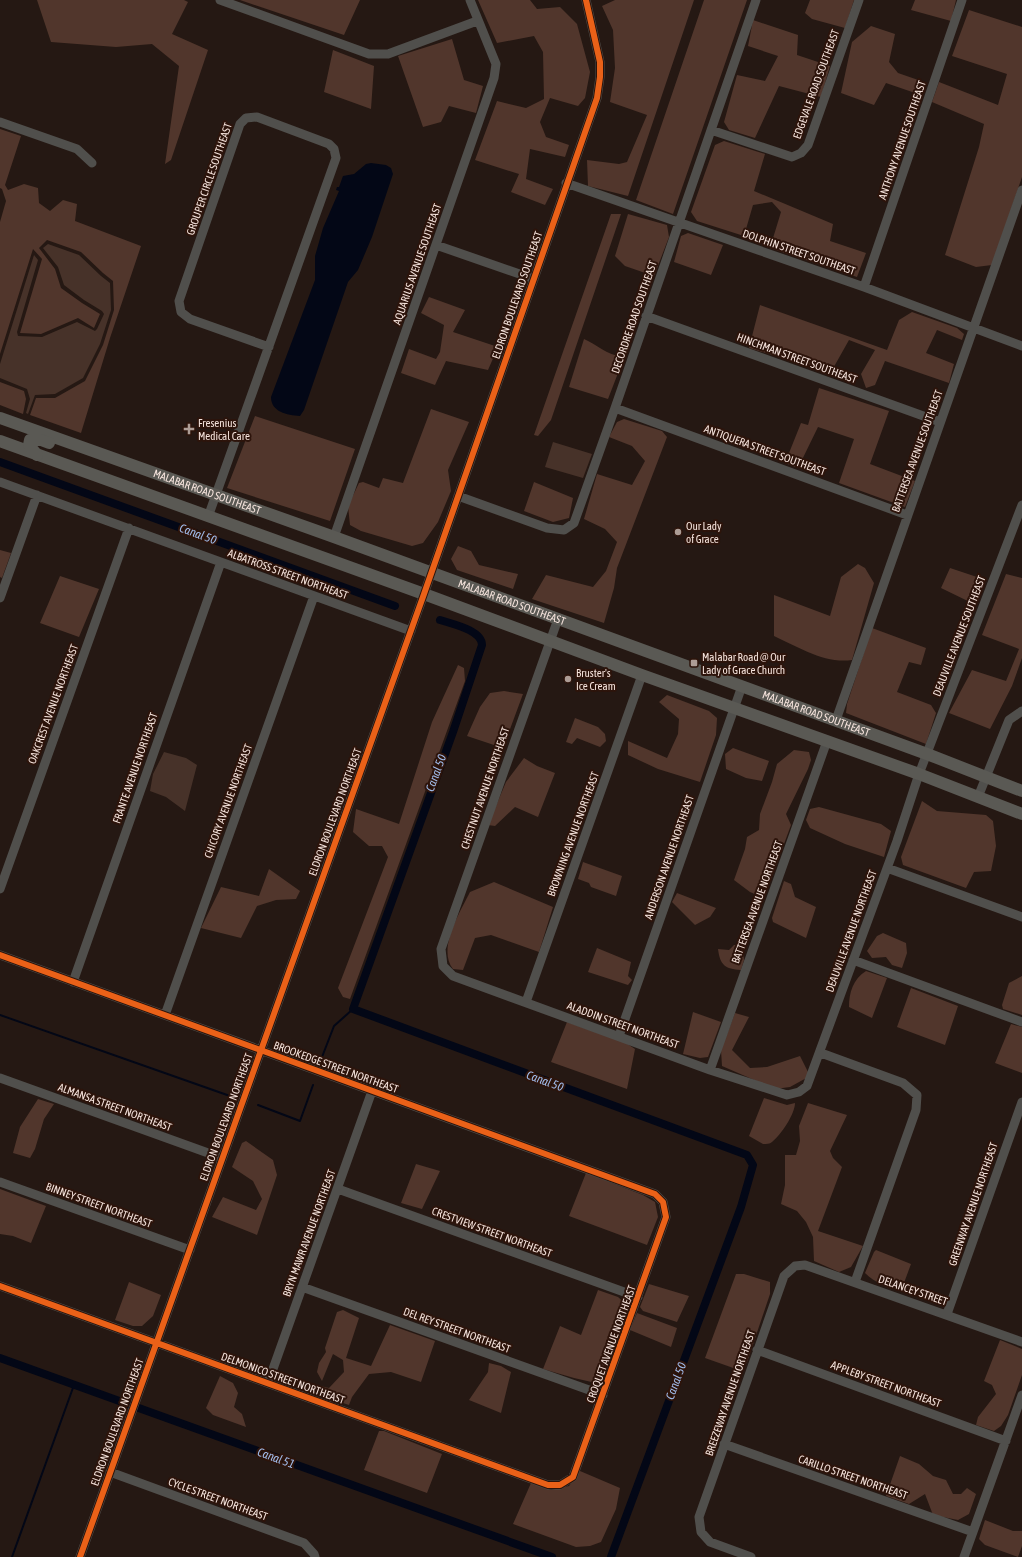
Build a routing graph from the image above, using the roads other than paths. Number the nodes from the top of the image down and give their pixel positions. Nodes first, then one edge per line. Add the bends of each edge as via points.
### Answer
1 (220, 0) edge
2 (470, 0) edge
3 (586, 0) edge
4 (756, 0) edge
5 (859, 0) edge
6 (962, 0) edge
7 (477, 21) junction
8 (0, 122) edge
9 (711, 130) junction
10 (92, 164) dead end
11 (566, 183) junction
12 (1022, 190) edge
13 (678, 222) junction
14 (436, 245) junction
15 (534, 278) junction
16 (864, 288) junction
17 (646, 316) junction
18 (974, 329) junction
19 (1022, 346) edge
20 (269, 347) junction
21 (615, 408) junction
22 (0, 419) edge
23 (940, 422) junction
24 (0, 436) edge
25 (0, 441) edge
26 (37, 455) junction
27 (113, 458) junction
28 (0, 482) edge
29 (216, 494) junction
30 (37, 495) junction
31 (458, 496) junction
32 (1022, 505) edge
33 (907, 515) junction
34 (208, 516) junction
35 (129, 528) junction
36 (334, 536) junction
37 (221, 562) junction
38 (431, 573) junction
39 (424, 594) junction
40 (314, 596) junction
41 (0, 598) edge
42 (558, 619) junction
43 (411, 631) junction
44 (550, 642) junction
45 (642, 675) junction
46 (742, 686) junction
47 (734, 707) junction
48 (1022, 711) edge
49 (836, 720) junction
50 (827, 741) junction
51 (927, 754) junction
52 (919, 774) junction
53 (986, 776) junction
54 (1022, 791) edge
55 (978, 797) junction
56 (1022, 814) edge
57 (887, 868) junction
58 (0, 888) edge
59 (1022, 916) edge
60 (0, 955) edge
61 (853, 960) junction
62 (444, 966) joint
63 (73, 982) junction
64 (526, 1002) junction
65 (164, 1015) junction
66 (1022, 1022) edge
67 (619, 1036) junction
68 (261, 1050) junction
69 (821, 1053) junction
70 (710, 1070) junction
71 (0, 1078) edge
72 (372, 1091) junction
73 (799, 1092) joint
74 (1022, 1102) edge
75 (222, 1158) junction
76 (0, 1182) edge
77 (338, 1189) junction
78 (663, 1202) joint
79 (190, 1250) junction
80 (795, 1266) joint
81 (855, 1282) junction
82 (0, 1286) edge
83 (302, 1288) junction
84 (638, 1297) junction
85 (947, 1314) junction
86 (156, 1342) junction
87 (1022, 1342) edge
88 (757, 1350) junction
89 (268, 1383) junction
90 (603, 1395) junction
91 (1022, 1395) edge
92 (1006, 1441) junction
93 (724, 1444) junction
94 (110, 1472) junction
95 (560, 1485) joint
96 (973, 1532) junction
97 (315, 1556) edge
98 (80, 1557) edge
99 (751, 1557) edge
100 (964, 1557) edge

1 - 7 street via 370,54 388,54
2 - 7 street, AQUARIUS AVENUE SOUTHEAST
3 - 11 street, ELDRON BOULEVARD SOUTHEAST via 600,62 600,77 596,98
4 - 9 street, DECORDRE ROAD SOUTHEAST
5 - 9 street, EDGEVALE ROAD SOUTHEAST via 808,145 801,154 792,157
6 - 16 street, ANTHONY AVENUE SOUTHEAST
7 - 14 street, AQUARIUS AVENUE SOUTHEAST via 496,64 494,78
8 - 10 street via 77,149
9 - 13 street, DECORDRE ROAD SOUTHEAST
11 - 13 street, DOLPHIN STREET SOUTHEAST
11 - 15 street, ELDRON BOULEVARD SOUTHEAST
12 - 18 street, BATTERSEA AVENUE SOUTHEAST
13 - 16 street, DOLPHIN STREET SOUTHEAST
13 - 17 street, DECORDRE ROAD SOUTHEAST
14 - 15 street
14 - 36 street, AQUARIUS AVENUE SOUTHEAST
15 - 31 street, ELDRON BOULEVARD SOUTHEAST
16 - 18 street, DOLPHIN STREET SOUTHEAST
17 - 21 street, DECORDRE ROAD SOUTHEAST
17 - 23 street, HINCHMAN STREET SOUTHEAST
18 - 19 street, DOLPHIN STREET SOUTHEAST
18 - 23 street, BATTERSEA AVENUE SOUTHEAST
20 - 20 street, GROUPER CIRCLE SOUTHEAST via 336,158 334,149 329,144 257,118 246,118 240,124 179,301 181,312 190,319
20 - 29 street, GROUPER CIRCLE SOUTHEAST
21 - 31 street, DECORDRE ROAD SOUTHEAST via 574,523 564,530 547,528
21 - 33 street, ANTIQUERA STREET SOUTHEAST
22 - 24 main road via 12,432 10,435
22 - 27 main road, MALABAR ROAD SOUTHEAST
23 - 33 street, BATTERSEA AVENUE SOUTHEAST
25 - 26 main road, MALABAR ROAD SOUTHEAST
26 - 27 main road via 29,445 30,440 41,440 93,458
26 - 34 main road, MALABAR ROAD SOUTHEAST
27 - 29 main road, MALABAR ROAD SOUTHEAST
28 - 30 street, ALBATROSS STREET NORTHEAST
29 - 34 street, GROUPER CIRCLE SOUTHEAST
29 - 36 main road, MALABAR ROAD SOUTHEAST
30 - 35 street, ALBATROSS STREET NORTHEAST
30 - 41 street
31 - 38 street, ELDRON BOULEVARD SOUTHEAST
32 - 51 street, DEAUVILLE AVENUE SOUTHEAST
33 - 49 street, BATTERSEA AVENUE SOUTHEAST
34 - 39 main road, MALABAR ROAD SOUTHEAST
35 - 37 street, ALBATROSS STREET NORTHEAST
35 - 58 street, OAKCREST AVENUE NORTHEAST
36 - 38 main road, MALABAR ROAD SOUTHEAST
37 - 40 street, ALBATROSS STREET NORTHEAST
37 - 63 street, FRANTE AVENUE NORTHEAST
38 - 39 street, ELDRON BOULEVARD SOUTHEAST
38 - 42 main road, MALABAR ROAD SOUTHEAST
39 - 43 street, ELDRON BOULEVARD NORTHEAST
39 - 44 main road, MALABAR ROAD SOUTHEAST
40 - 43 street, ALBATROSS STREET NORTHEAST
40 - 65 street, CHICORY AVENUE NORTHEAST
42 - 44 street, CHESTNUT AVENUE NORTHEAST
42 - 46 main road, MALABAR ROAD SOUTHEAST
43 - 68 street, ELDRON BOULEVARD NORTHEAST
44 - 45 main road, MALABAR ROAD SOUTHEAST
44 - 62 street, CHESTNUT AVENUE NORTHEAST via 441,949
45 - 47 main road, MALABAR ROAD SOUTHEAST
45 - 64 street, BROWNING AVENUE NORTHEAST
46 - 47 street, ANDERSON AVENUE NORTHEAST
46 - 49 main road, MALABAR ROAD SOUTHEAST
47 - 50 main road, MALABAR ROAD SOUTHEAST
47 - 67 street, ANDERSON AVENUE NORTHEAST
48 - 53 street via 1009,720
49 - 51 main road, MALABAR ROAD SOUTHEAST
50 - 52 main road, MALABAR ROAD SOUTHEAST
50 - 70 street, BATTERSEA AVENUE NORTHEAST
51 - 52 street, DEAUVILLE AVENUE SOUTHEAST
51 - 53 main road, MALABAR ROAD SOUTHEAST
52 - 55 main road, MALABAR ROAD SOUTHEAST
52 - 57 street, DEAUVILLE AVENUE NORTHEAST
53 - 54 main road, MALABAR ROAD SOUTHEAST
53 - 55 street
55 - 56 main road, MALABAR ROAD SOUTHEAST
57 - 59 street
57 - 61 street, DEAUVILLE AVENUE NORTHEAST
60 - 63 street, BROOKEDGE STREET NORTHEAST
61 - 66 street
61 - 69 street, DEAUVILLE AVENUE NORTHEAST
62 - 64 street, ALADDIN STREET NORTHEAST via 453,976
63 - 65 street, BROOKEDGE STREET NORTHEAST
64 - 67 street, ALADDIN STREET NORTHEAST
65 - 68 street, BROOKEDGE STREET NORTHEAST
67 - 70 street, ALADDIN STREET NORTHEAST
68 - 72 street, BROOKEDGE STREET NORTHEAST
68 - 75 street, ELDRON BOULEVARD NORTHEAST
69 - 73 street, DEAUVILLE AVENUE NORTHEAST via 807,1086
69 - 81 street via 903,1083 917,1095 916,1110
70 - 73 street, ALADDIN STREET NORTHEAST via 787,1096
71 - 75 street, ALMANSA STREET NORTHEAST
72 - 77 street, BRYN MAWR AVENUE NORTHEAST
72 - 78 street, BROOKEDGE STREET NORTHEAST via 654,1194
74 - 85 street, GREENWAY AVENUE NORTHEAST
75 - 79 street, ELDRON BOULEVARD NORTHEAST
76 - 79 street, BINNEY STREET NORTHEAST
77 - 83 street, BRYN MAWR AVENUE NORTHEAST
77 - 84 street, CRESTVIEW STREET NORTHEAST
78 - 84 street, CROQUET AVENUE NORTHEAST via 666,1217
79 - 86 street, ELDRON BOULEVARD NORTHEAST
80 - 81 street, DELANCEY STREET via 805,1265
80 - 88 street, BREEZEWAY AVENUE NORTHEAST via 784,1276
81 - 85 street, DELANCEY STREET
82 - 86 street, DELMONICO STREET NORTHEAST
83 - 89 street, BRYN MAWR AVENUE NORTHEAST
83 - 90 street, DEL REY STREET NORTHEAST
84 - 90 street, CROQUET AVENUE NORTHEAST
85 - 87 street, DELANCEY STREET
86 - 89 street, DELMONICO STREET NORTHEAST
86 - 94 street, ELDRON BOULEVARD NORTHEAST
88 - 92 street, APPLEBY STREET NORTHEAST
88 - 93 street, BREEZEWAY AVENUE NORTHEAST
89 - 95 street, DELMONICO STREET NORTHEAST via 548,1484
90 - 95 street, CROQUET AVENUE NORTHEAST via 573,1477
91 - 92 street
92 - 96 street
93 - 96 street, CARILLO STREET NORTHEAST
93 - 99 street, BREEZEWAY AVENUE NORTHEAST via 699,1517 701,1532 710,1542
94 - 97 street, CYCLE STREET NORTHEAST via 304,1542
94 - 98 street, ELDRON BOULEVARD NORTHEAST
96 - 100 street

